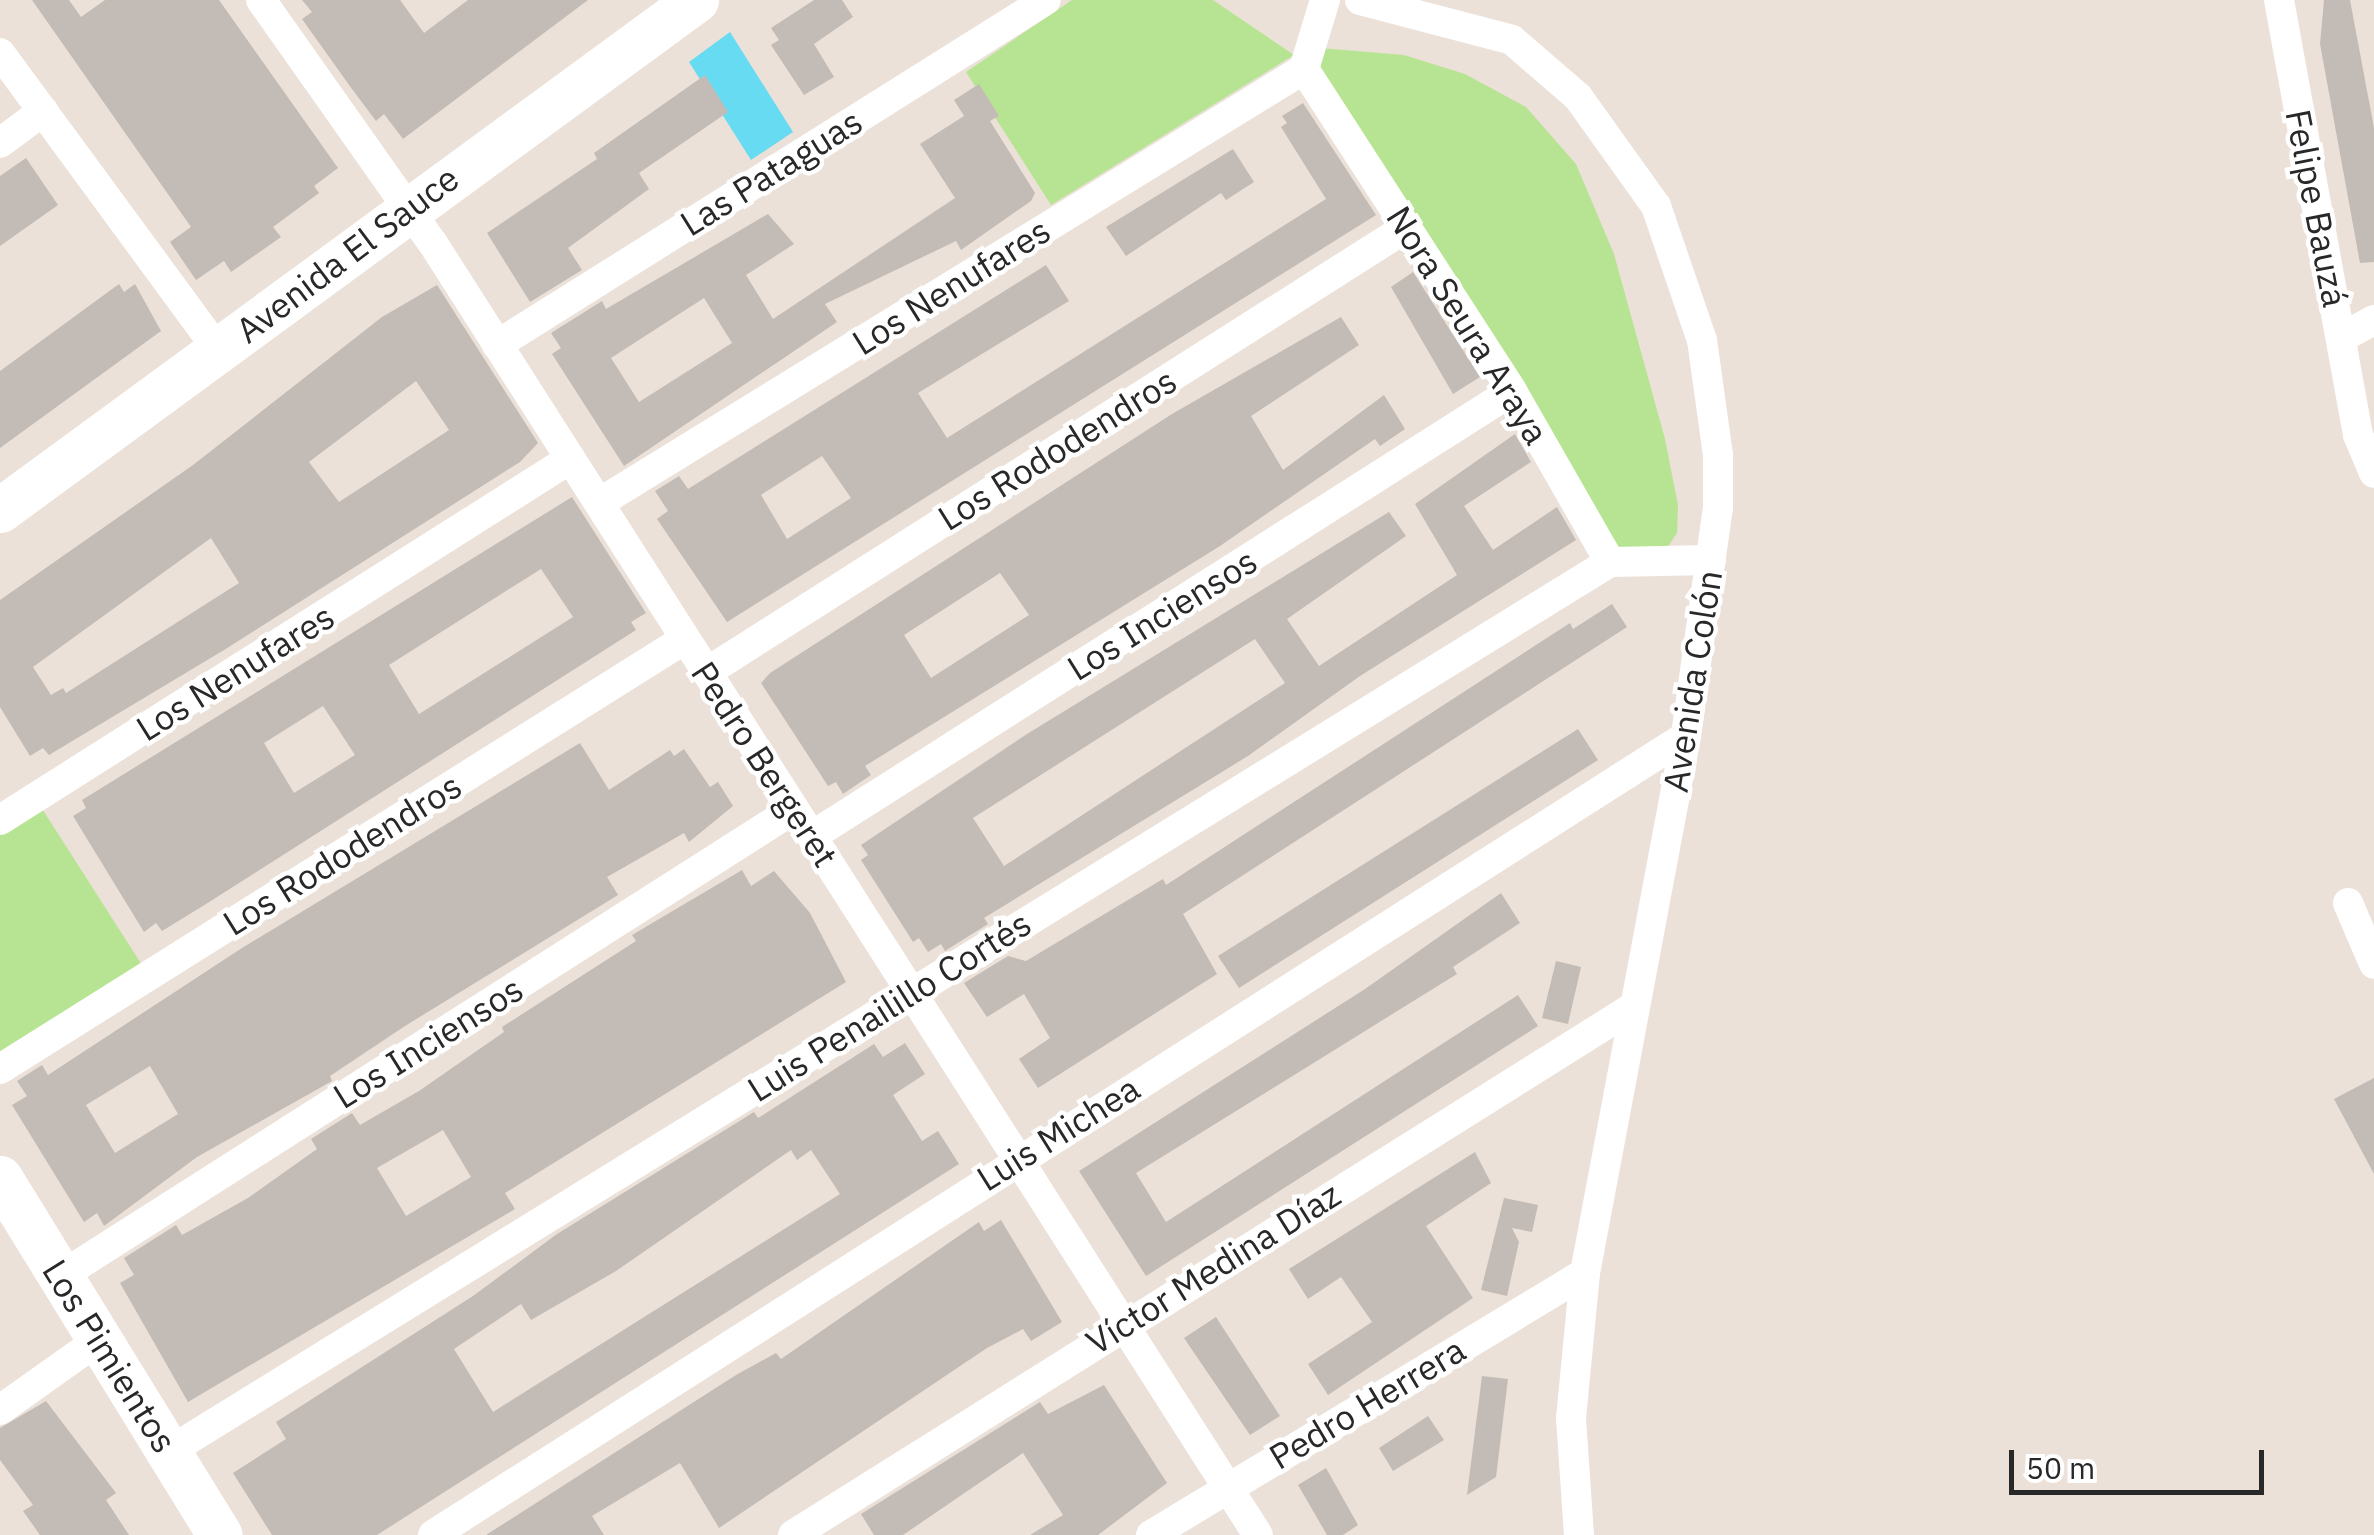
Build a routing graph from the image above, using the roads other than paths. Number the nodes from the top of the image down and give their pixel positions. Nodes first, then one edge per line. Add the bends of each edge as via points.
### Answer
1 (261, 0) edge
2 (696, 0) edge
3 (1046, 0) edge
4 (1325, 0) edge
5 (1360, 0) edge
6 (2280, 0) edge
7 (0, 52) edge
8 (1304, 68) junction
9 (43, 111) junction
10 (0, 142) edge
11 (408, 206) junction
12 (1407, 226) junction
13 (2374, 320) edge
14 (2343, 337) junction
15 (498, 345) junction
16 (218, 350) junction
17 (1512, 391) junction
18 (570, 459) junction
19 (2374, 473) edge
20 (598, 504) junction
21 (0, 510) edge
22 (1710, 560) junction
23 (1610, 562) junction
24 (685, 638) junction
25 (707, 672) junction
26 (1686, 736) junction
27 (794, 810) junction
28 (0, 820) edge
29 (812, 836) junction
30 (2348, 902) dead end
31 (2374, 964) edge
32 (911, 992) junction
33 (1635, 1006) junction
34 (0, 1069) edge
35 (1017, 1158) junction
36 (0, 1178) edge
37 (1585, 1272) junction
38 (60, 1276) junction
39 (1123, 1324) junction
40 (100, 1339) junction
41 (0, 1410) edge
42 (168, 1452) junction
43 (1227, 1487) junction
44 (220, 1535) edge
45 (433, 1535) edge
46 (793, 1535) edge
47 (1152, 1535) edge
48 (1258, 1535) edge
49 (1579, 1535) edge

1 - 11 street, Pedro Bergeret
2 - 11 street, Avenida El Sauce
3 - 15 street, Las Pataguas
4 - 8 street
5 - 22 street, Avenida Colón via 1512,40 1578,97 1633,165 1676,249 1702,340 1718,455
6 - 14 street, Felipe Bauzá
7 - 9 street
8 - 12 street, Nora Seura Araya
8 - 20 street, Los Nenufares
9 - 10 street
9 - 16 street
11 - 15 street, Pedro Bergeret
11 - 16 street, Avenida El Sauce
12 - 17 street, Nora Seura Araya
12 - 25 street, Los Rododendros
13 - 14 street
14 - 19 street, Felipe Bauzá via 2358,435
15 - 18 street, Pedro Bergeret
16 - 21 street, Avenida El Sauce
17 - 23 street, Nora Seura Araya
17 - 29 street, Los Inciensos
18 - 20 street, Pedro Bergeret
18 - 28 street, Los Nenufares
20 - 24 street, Pedro Bergeret
22 - 23 street
22 - 26 street, Avenida Colón
23 - 32 street, Luis Penailillo Cortés
24 - 25 street, Pedro Bergeret
24 - 34 street, Los Rododendros
25 - 27 street, Pedro Bergeret
26 - 33 street, Avenida Colón
26 - 35 street, Luis Michea
27 - 29 street, Pedro Bergeret
27 - 38 street, Los Inciensos
29 - 32 street, Pedro Bergeret
30 - 31 street
32 - 35 street, Pedro Bergeret
32 - 42 street, Luis Penailillo Cortés
33 - 37 street, Avenida Colón
33 - 39 street, Víctor Medina Díaz
35 - 39 street, Pedro Bergeret
35 - 45 street, Luis Michea
36 - 38 street, Los Pimientos
37 - 43 street, Pedro Herrera
37 - 49 street, Avenida Colón via 1571,1418
38 - 40 street, Los Pimientos
39 - 43 street, Pedro Bergeret
39 - 46 street, Víctor Medina Díaz
40 - 41 street
40 - 42 street, Los Pimientos
42 - 44 street, Los Pimientos
43 - 47 street, Pedro Herrera
43 - 48 street, Pedro Bergeret

